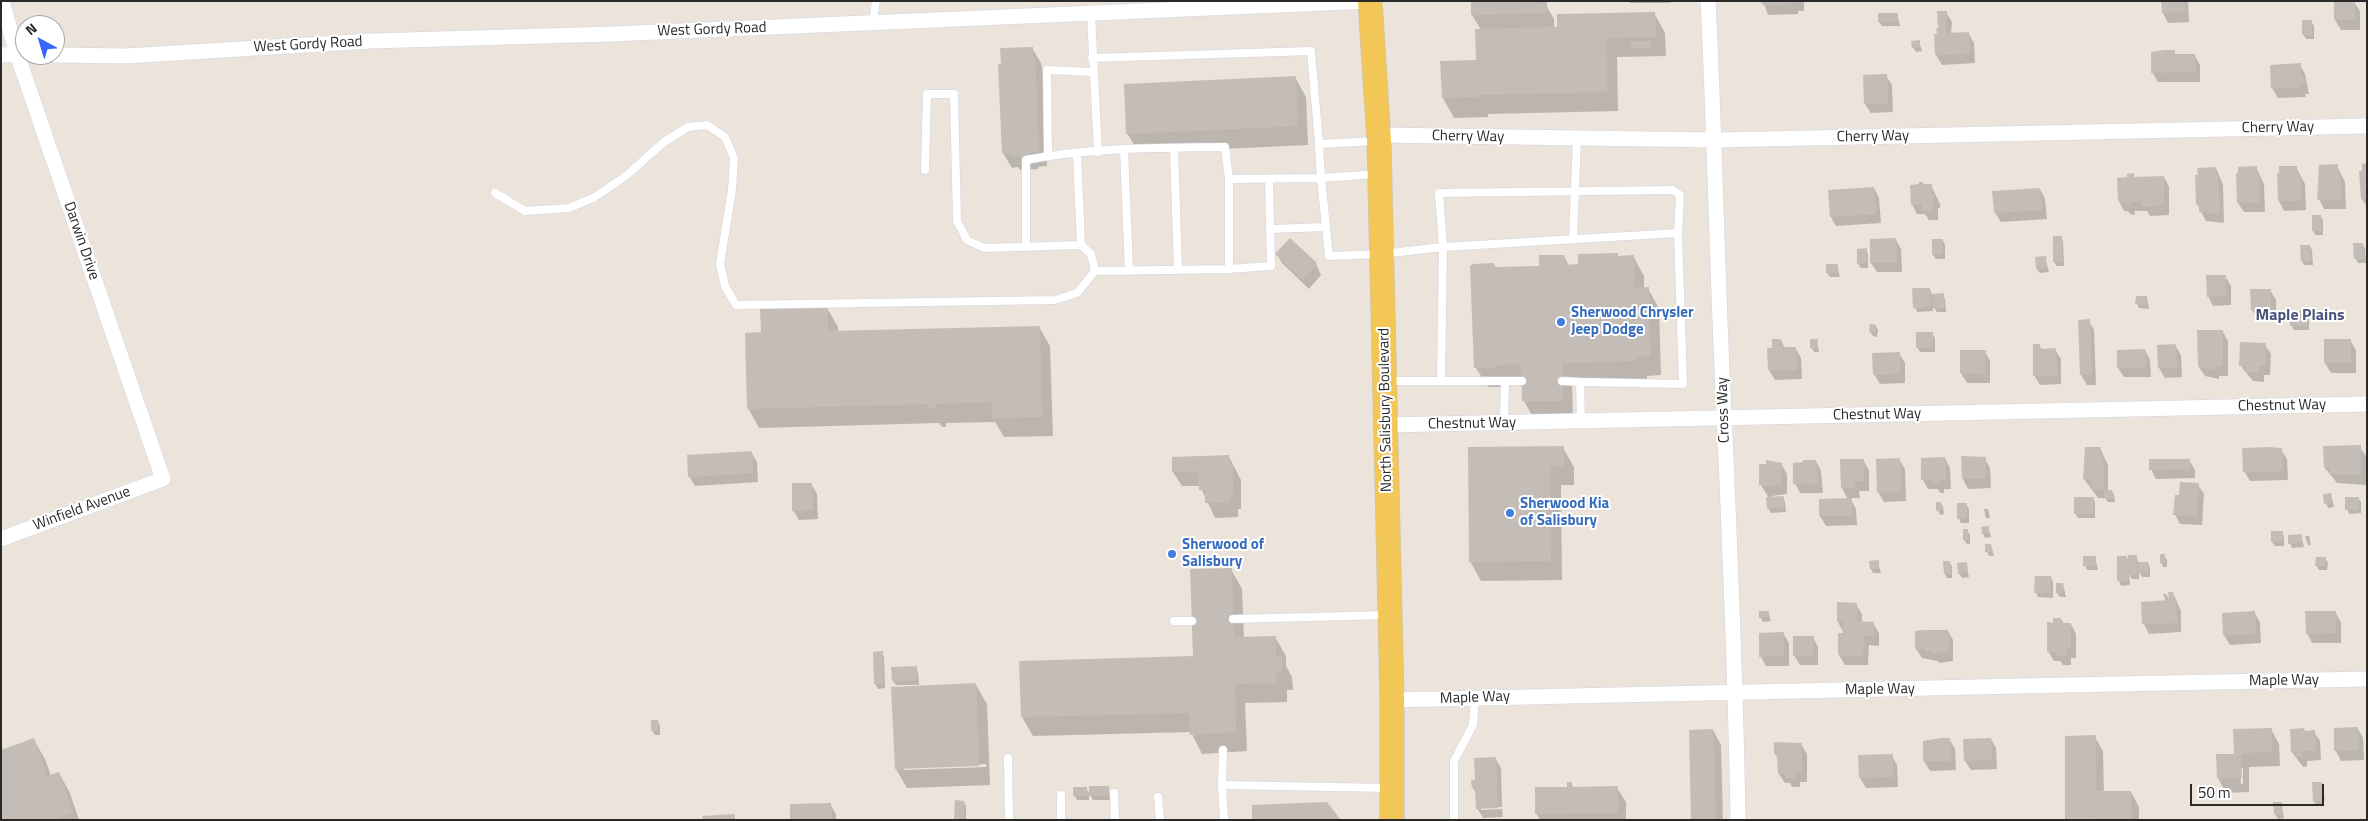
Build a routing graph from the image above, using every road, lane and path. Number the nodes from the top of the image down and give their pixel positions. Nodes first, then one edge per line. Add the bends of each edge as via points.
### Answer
1 (2, 1) edge
2 (876, 1) edge
3 (1708, 1) edge
4 (1370, 2) edge
5 (1091, 14) junction
6 (872, 24) junction
7 (15, 37) edge
8 (15, 54) edge
9 (1, 55) edge
10 (65, 55) edge
11 (1092, 58) junction
12 (25, 65) edge
13 (1093, 72) junction
14 (2367, 126) edge
15 (1379, 138) junction
16 (1577, 138) junction
17 (1716, 140) junction
18 (1319, 144) junction
19 (1174, 148) junction
20 (1124, 150) junction
21 (1098, 152) junction
22 (1077, 154) junction
23 (1048, 156) junction
24 (925, 170) dead end
25 (1380, 174) junction
26 (1321, 178) junction
27 (1229, 179) junction
28 (1269, 179) junction
29 (1575, 191) junction
30 (495, 193) dead end
31 (1325, 227) junction
32 (1271, 229) junction
33 (1678, 233) junction
34 (1573, 239) junction
35 (1081, 245) junction
36 (1026, 246) junction
37 (1443, 247) junction
38 (1382, 254) junction
39 (1229, 269) junction
40 (1178, 270) junction
41 (1095, 271) junction
42 (1129, 271) junction
43 (1386, 381) junction
44 (1441, 381) junction
45 (1505, 381) junction
46 (1522, 381) dead end
47 (1562, 381) dead end
48 (1580, 382) junction
49 (2367, 404) edge
50 (1724, 418) junction
51 (1581, 422) junction
52 (1504, 423) junction
53 (1387, 425) junction
54 (163, 479) joint
55 (1, 539) edge
56 (1389, 615) junction
57 (1233, 620) dead end
58 (1174, 621) dead end
59 (1192, 621) dead end
60 (2367, 678) edge
61 (1736, 691) junction
62 (1474, 698) junction
63 (1392, 700) junction
64 (1222, 750) dead end
65 (1008, 758) dead end
66 (1222, 785) junction
67 (1392, 788) junction
68 (1114, 793) dead end
69 (1061, 795) dead end
70 (1158, 797) dead end
71 (1009, 820) edge
72 (1061, 820) edge
73 (1115, 820) edge
74 (1160, 820) edge
75 (1224, 820) edge
76 (1392, 820) edge
77 (1454, 820) edge
78 (1738, 820) edge

1 - 7 street, Darwin Drive
2 - 6 lane
3 - 17 street, Cross Way
4 - 5 street, West Gordy Road
4 - 15 main road, North Salisbury Boulevard
5 - 6 street, West Gordy Road
5 - 11 lane
6 - 10 street, West Gordy Road via 371,41 125,56
8 - 9 street
11 - 13 lane
11 - 18 lane via 1311,51
12 - 54 street, Darwin Drive
13 - 21 lane
13 - 23 lane via 1046,70
14 - 17 street, Cherry Way
15 - 16 street, Cherry Way
15 - 18 lane
15 - 25 main road, North Salisbury Boulevard
16 - 17 street, Cherry Way
16 - 29 lane
17 - 50 street, Cross Way
18 - 26 lane
19 - 20 lane
19 - 27 lane via 1225,147
19 - 40 lane
20 - 21 lane
20 - 42 lane
21 - 22 lane
22 - 23 lane
22 - 35 lane
23 - 36 lane via 1026,160
24 - 36 lane via 927,94 954,94 957,221 967,240 984,248
25 - 26 lane
25 - 38 main road, North Salisbury Boulevard
26 - 28 lane
26 - 31 lane
27 - 28 lane
27 - 39 lane
28 - 32 lane
29 - 33 lane via 1673,190 1680,195
29 - 34 lane
29 - 37 lane via 1439,193
30 - 41 lane via 524,211 569,208 596,197 664,142 688,127 707,125 725,137 734,158 720,264 725,286 736,305 1055,300 1077,293
31 - 32 lane
31 - 38 lane via 1329,256
32 - 39 lane via 1271,266
33 - 34 lane
33 - 48 lane via 1683,384
34 - 37 lane
35 - 36 lane
35 - 41 lane via 1091,254
37 - 38 lane
37 - 44 lane
38 - 43 main road, North Salisbury Boulevard
39 - 40 lane
40 - 42 lane
41 - 42 lane
43 - 44 lane
43 - 53 main road, North Salisbury Boulevard
44 - 45 lane
45 - 46 lane
45 - 52 lane
47 - 48 lane
48 - 51 lane
49 - 50 street, Chestnut Way
50 - 51 street, Chestnut Way
50 - 61 street, Cross Way
51 - 52 street, Chestnut Way
52 - 53 street, Chestnut Way
53 - 56 main road, North Salisbury Boulevard
54 - 55 street, Winfield Avenue
56 - 57 lane
56 - 63 main road, North Salisbury Boulevard
58 - 59 lane
60 - 61 street, Maple Way
61 - 62 street, Maple Way
61 - 78 street, Cross Way
62 - 63 street, Maple Way
62 - 77 lane via 1473,725 1454,761
63 - 67 main road, North Salisbury Boulevard
64 - 66 lane
65 - 71 lane
66 - 67 lane
66 - 75 lane
67 - 76 main road, North Salisbury Boulevard
68 - 73 lane
69 - 72 lane
70 - 74 lane

